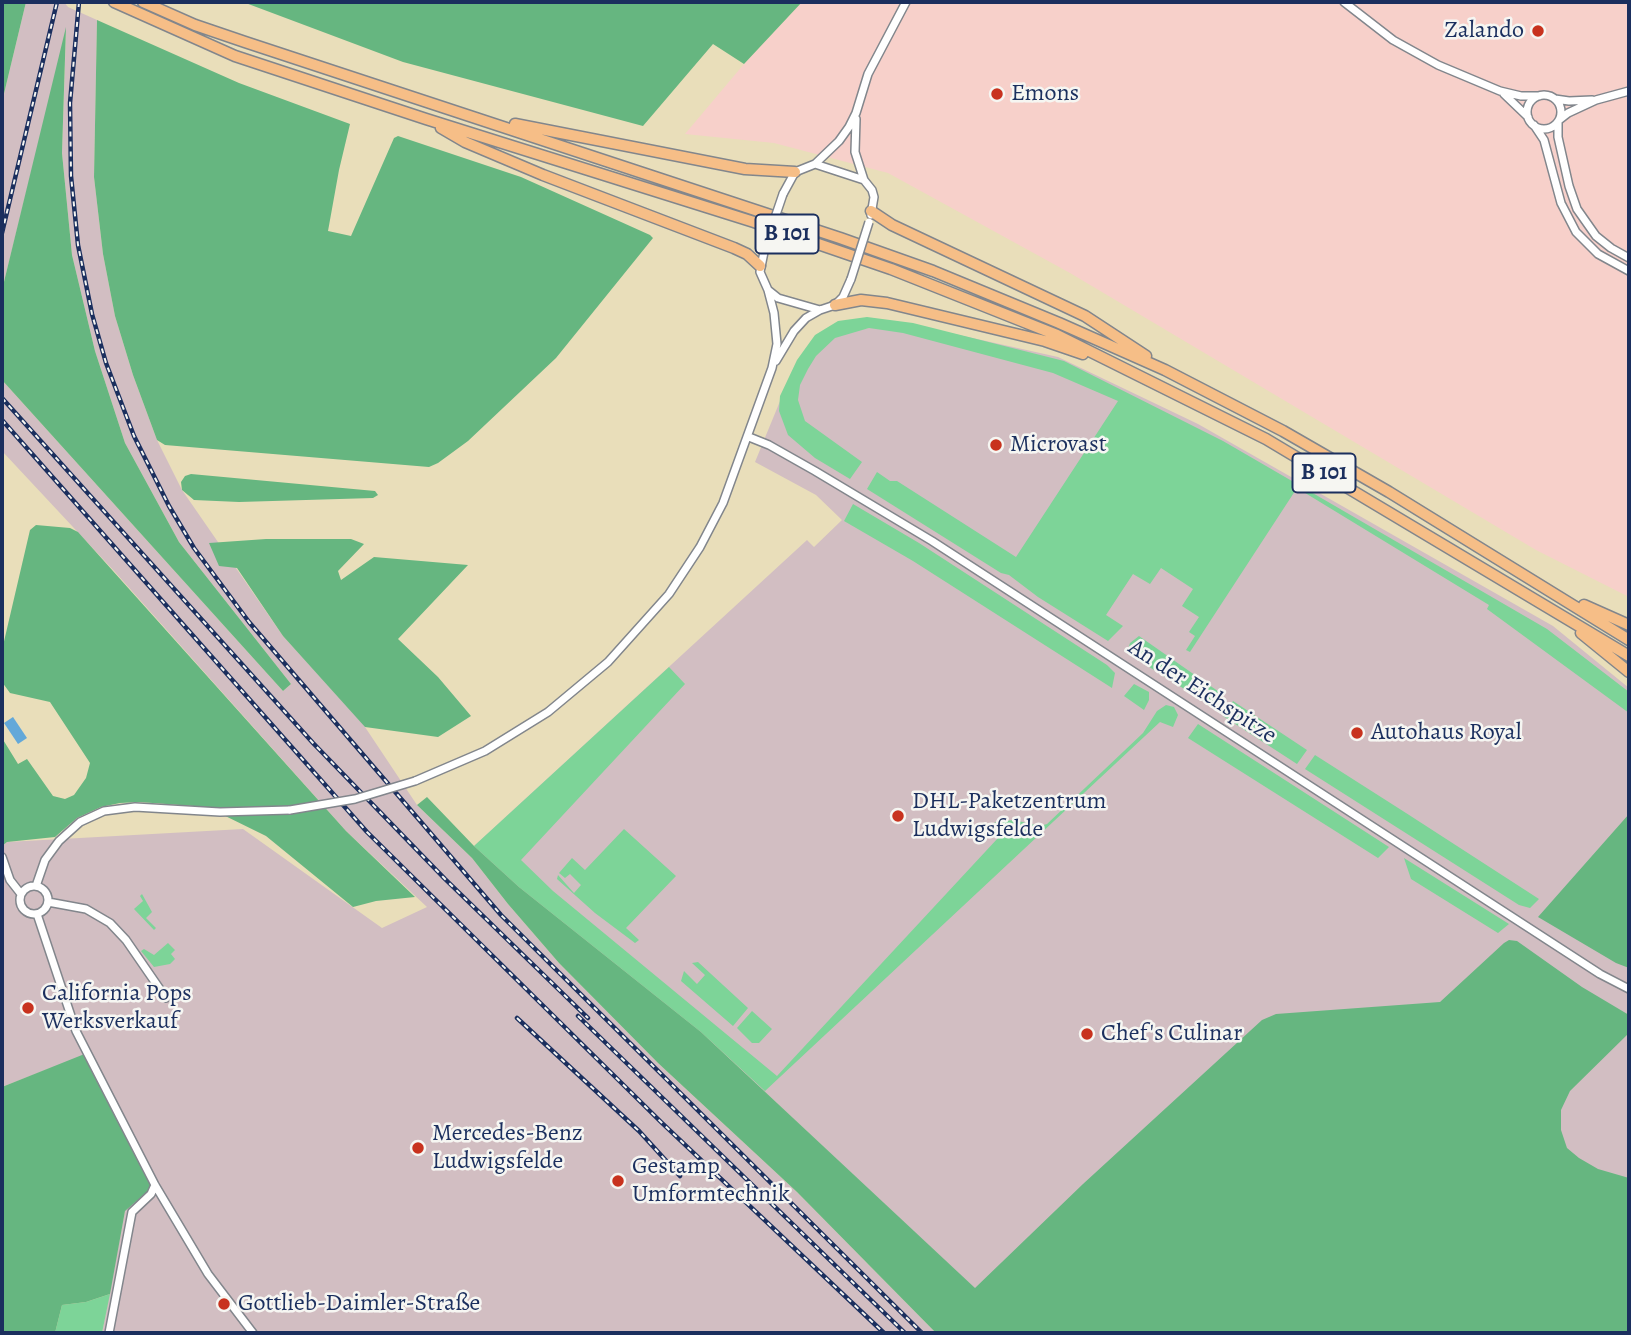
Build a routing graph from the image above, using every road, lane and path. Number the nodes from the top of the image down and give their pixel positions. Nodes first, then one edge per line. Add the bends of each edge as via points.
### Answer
1 (114, 2) edge
2 (144, 2) edge
3 (906, 2) edge
4 (1344, 2) edge
5 (1500, 91) junction
6 (1629, 91) edge
7 (1539, 96) junction
8 (1553, 98) junction
9 (1596, 100) junction
10 (457, 112) junction
11 (856, 113) junction
12 (426, 120) junction
13 (1558, 121) junction
14 (1532, 123) junction
15 (815, 163) junction
16 (795, 172) junction
17 (863, 180) junction
18 (870, 217) junction
19 (1629, 258) edge
20 (760, 266) junction
21 (1629, 271) edge
22 (768, 290) junction
23 (835, 304) junction
24 (820, 310) junction
25 (772, 368) junction
26 (1165, 370) junction
27 (1138, 374) junction
28 (749, 437) junction
29 (1497, 558) junction
30 (1513, 585) junction
31 (1629, 625) edge
32 (1629, 640) edge
33 (1629, 656) edge
34 (1629, 672) edge
35 (2, 856) edge
36 (36, 886) junction
37 (21, 894) junction
38 (48, 902) junction
39 (37, 914) junction
40 (1629, 989) edge
41 (166, 998) dead end
42 (155, 1185) junction
43 (109, 1333) edge
44 (253, 1333) edge

1 - 12 highway, B 101 via 235,56
2 - 10 highway, B 101 via 245,43
3 - 11 street via 867,74
4 - 5 street via 1407,48
5 - 7 street
5 - 14 street
6 - 9 street
7 - 8 street
7 - 14 street via 1528,108
8 - 9 street
8 - 13 street via 1560,108
9 - 13 street
10 - 16 highway via 746,169
10 - 26 highway, B 101 via 920,267
11 - 15 street via 839,141
11 - 17 street via 855,152
12 - 20 highway via 543,175 734,248
12 - 27 highway, B 101 via 891,269 1018,318
13 - 14 street via 1546,129
13 - 19 street via 1577,209 1596,236
14 - 21 street via 1544,140 1558,194 1576,232 1598,254
15 - 16 street
15 - 17 street
16 - 20 street, bridge via 783,194
17 - 18 street via 874,197
18 - 23 street, bridge via 851,278
18 - 26 highway via 1085,316
20 - 22 street
22 - 24 street via 778,298
22 - 25 street via 777,344
23 - 24 street
23 - 27 highway via 887,303 1045,341
24 - 25 street via 794,331
25 - 28 street
26 - 29 highway, B 101 via 1320,452
27 - 30 highway, B 101 via 1287,451
28 - 36 street, bridge via 723,503 669,594 590,679 529,725 463,762 355,799 290,810 135,807 104,811 80,822 59,841 45,860
28 - 40 street, An der Eichspitze via 932,541
29 - 31 highway
29 - 32 highway, B 101
30 - 33 highway, B 101
30 - 34 highway
35 - 37 street via 10,880
36 - 37 street
36 - 38 street
37 - 39 street via 22,908
38 - 39 street
38 - 41 street via 86,909 110,923
39 - 42 street via 76,1031
42 - 43 street via 132,1212
42 - 44 street via 208,1274

